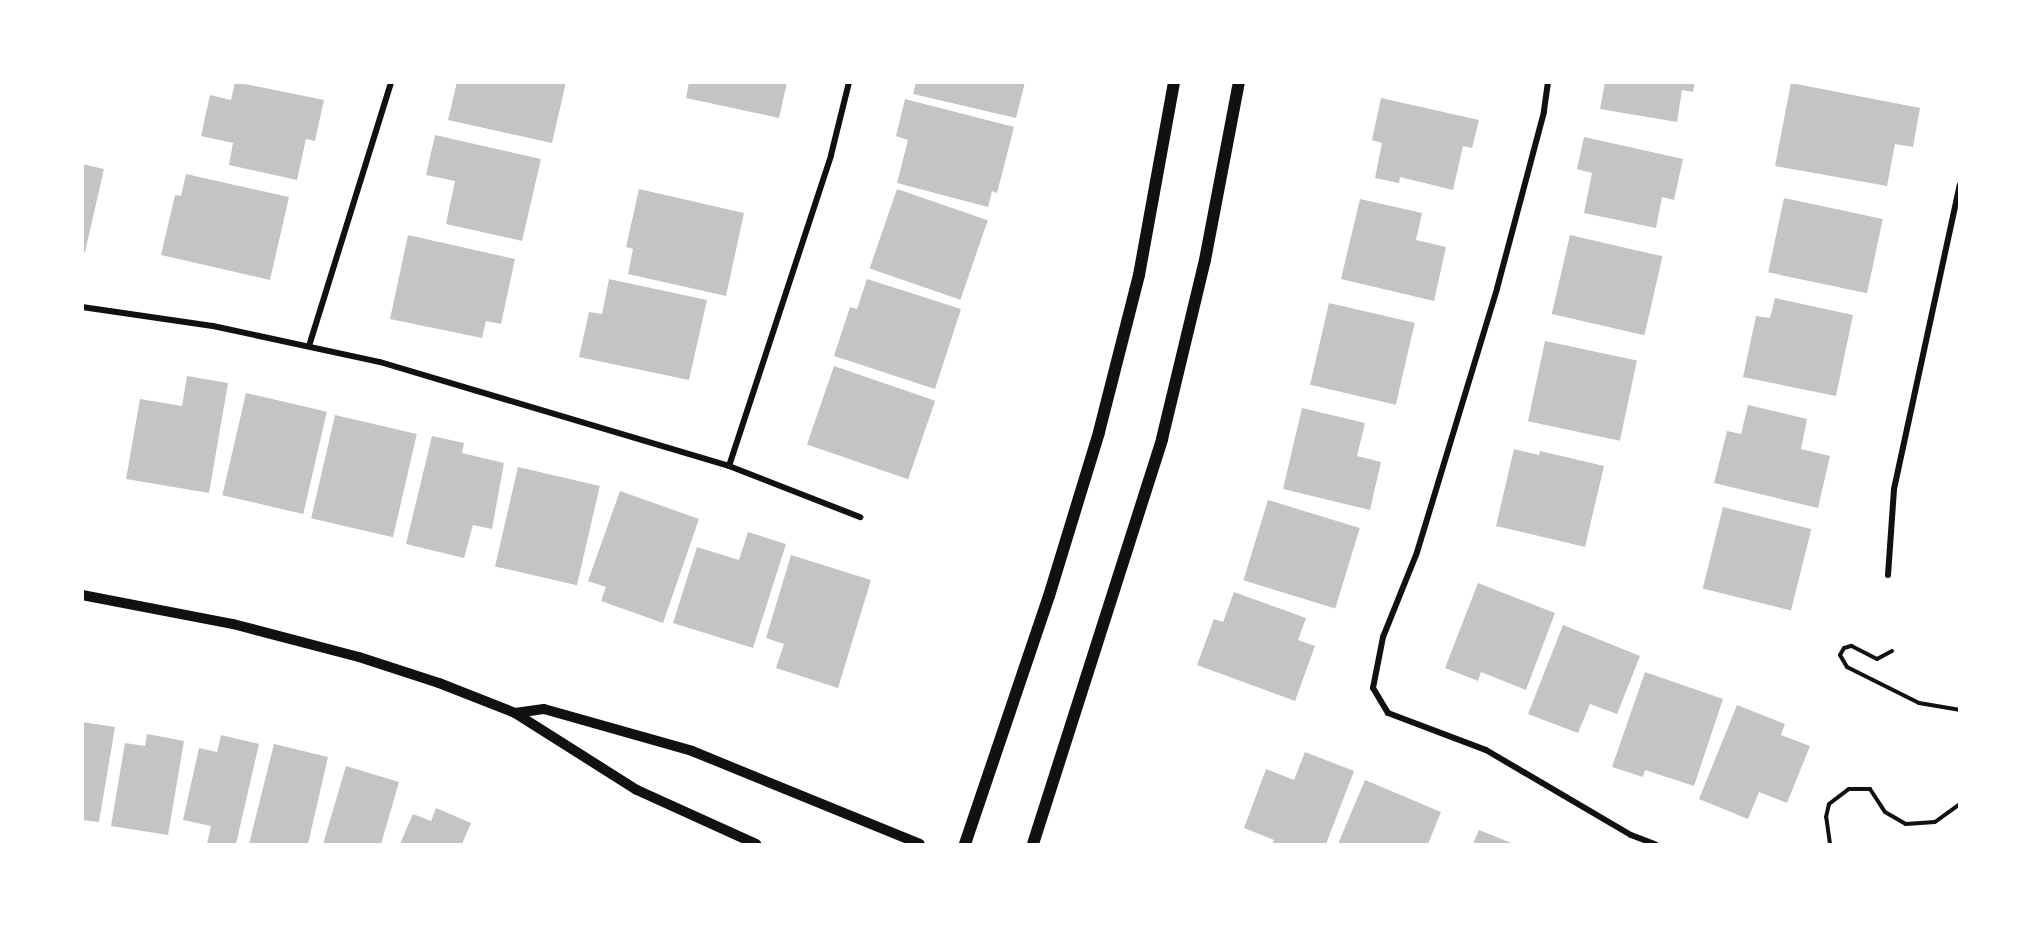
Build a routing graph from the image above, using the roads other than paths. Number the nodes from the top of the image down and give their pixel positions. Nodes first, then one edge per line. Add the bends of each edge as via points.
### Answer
1 (391, 82) edge
2 (849, 82) edge
3 (1174, 82) edge
4 (1239, 82) edge
5 (1548, 82) edge
6 (1959, 185) edge
7 (82, 307) edge
8 (309, 346) junction
9 (729, 466) junction
10 (860, 517) dead end
11 (1887, 575) dead end
12 (82, 595) edge
13 (514, 713) junction
14 (756, 844) edge
15 (920, 844) edge
16 (965, 844) edge
17 (1033, 844) edge
18 (1655, 844) edge

1 - 8 street
2 - 9 street via 831,155
3 - 16 main road via 1139,276 1099,432 1049,596
4 - 17 main road via 1205,260 1162,439
5 - 18 street via 1544,112 1497,289 1416,555 1383,638 1373,688 1388,713 1486,750 1631,835
6 - 11 street via 1894,489
7 - 8 street via 213,326
8 - 9 street via 380,362
9 - 10 street
12 - 13 street via 233,624 359,657
13 - 14 street via 637,790
13 - 15 street via 544,709 693,751

